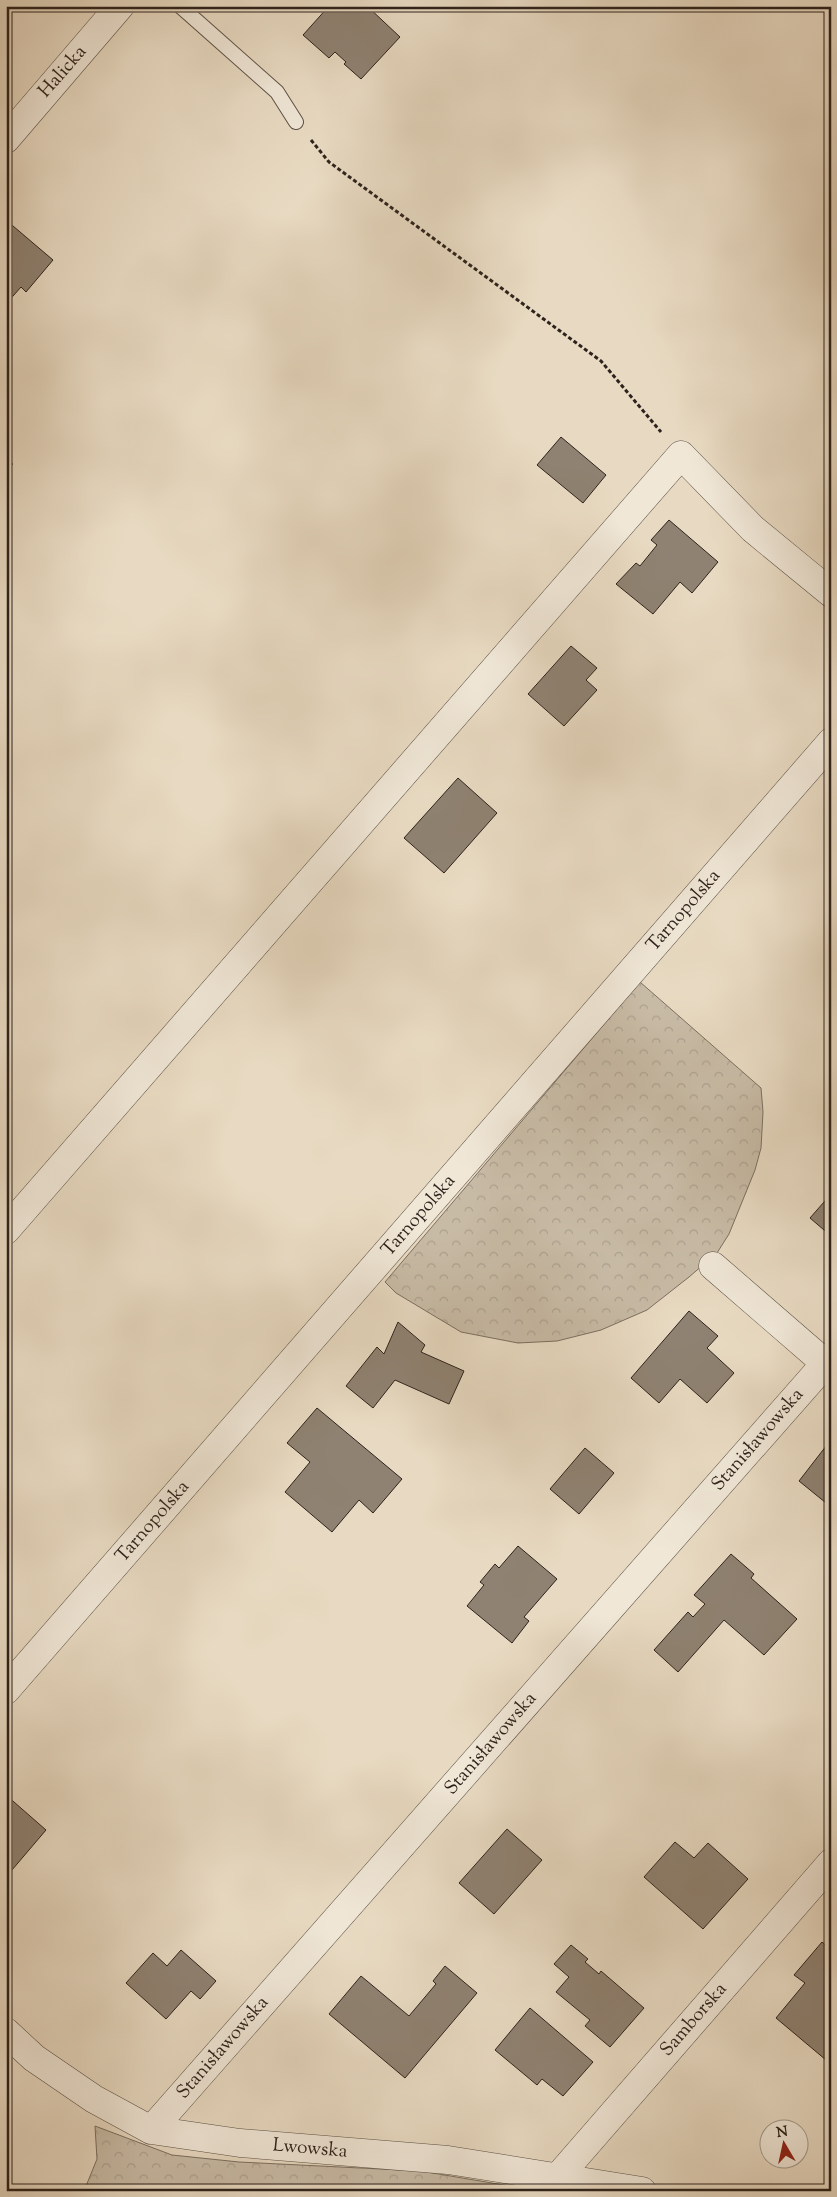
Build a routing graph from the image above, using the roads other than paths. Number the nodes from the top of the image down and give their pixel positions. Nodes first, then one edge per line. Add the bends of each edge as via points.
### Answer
1 (120, 6) edge
2 (180, 6) edge
3 (296, 122) road end
4 (6, 139) edge
5 (831, 594) edge
6 (831, 742) edge
7 (6, 1230) edge
8 (713, 1266) dead end
9 (829, 1362) edge
10 (6, 1690) edge
11 (831, 1863) edge
12 (6, 2032) edge
13 (151, 2130) junction
14 (558, 2178) junction
15 (642, 2191) edge

1 - 4 street, Halicka
2 - 3 lane via 277,92
5 - 7 street via 752,529 681,455
6 - 10 street, Tarnopolska
8 - 9 street
9 - 13 street, Stanisławowska
11 - 14 street, Samborska
12 - 13 street, Lwowska via 34,2058 94,2099
13 - 14 street, Lwowska via 240,2144 448,2160
14 - 15 street, Lwowska

